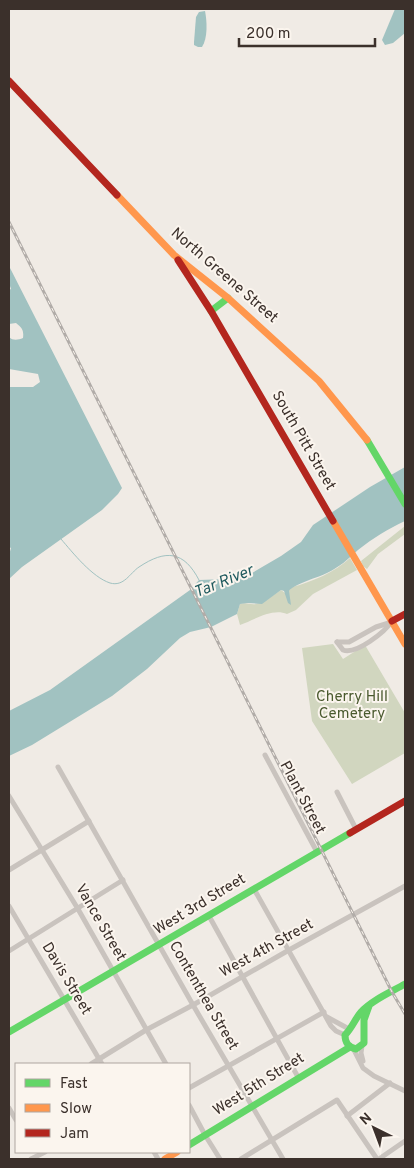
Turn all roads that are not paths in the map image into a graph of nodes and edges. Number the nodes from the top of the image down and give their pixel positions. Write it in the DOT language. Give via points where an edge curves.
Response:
graph roads {
  1 [pos="9,81"];
  2 [pos="174,255"];
  3 [pos="228,298"];
  4 [pos="211,311"];
  5 [pos="405,504"];
  6 [pos="405,614"];
  7 [pos="392,622"];
  8 [pos="367,633"];
  9 [pos="372,639"];
  10 [pos="348,643"];
  11 [pos="405,644"];
  12 [pos="346,651"];
  13 [pos="265,755"];
  14 [pos="58,767"];
  15 [pos="337,792"];
  16 [pos="9,796"];
  17 [pos="405,801"];
  18 [pos="89,821"];
  19 [pos="356,829"];
  20 [pos="42,849"];
  21 [pos="317,852"];
  22 [pos="9,870"];
  23 [pos="123,880"];
  24 [pos="405,886"];
  25 [pos="254,888"];
  26 [pos="9,906"];
  27 [pos="78,909"];
  28 [pos="209,916"];
  29 [pos="28,939"];
  30 [pos="160,944"];
  31 [pos="289,950"];
  32 [pos="9,951"];
  33 [pos="113,971"];
  34 [pos="242,977"];
  35 [pos="405,984"];
  36 [pos="64,999"];
  37 [pos="194,1005"];
  38 [pos="369,1006"];
  39 [pos="325,1014"];
  40 [pos="146,1030"];
  41 [pos="9,1032"];
  42 [pos="364,1033"];
  43 [pos="349,1038"];
  44 [pos="276,1039"];
  45 [pos="362,1046"];
  46 [pos="100,1062"];
  47 [pos="165,1063"];
  48 [pos="228,1065"];
  49 [pos="367,1071"];
  50 [pos="298,1078"];
  51 [pos="390,1083"];
  52 [pos="190,1087"];
  53 [pos="405,1091"];
  54 [pos="252,1106"];
  55 [pos="190,1107"];
  56 [pos="347,1116"];
  57 [pos="204,1135"];
  58 [pos="272,1140"];
  59 [pos="405,1141"];
  60 [pos="190,1144"];
  61 [pos="37,1154"];
  62 [pos="31,1159"];
  63 [pos="220,1159"];
  64 [pos="241,1159"];
  65 [pos="283,1159"];
  66 [pos="378,1159"];
  1 -- 2 [label="main road, North Greene Street"];
  2 -- 3 [label="main road, North Greene Street"];
  2 -- 4 [label="main road, South Pitt Street"];
  3 -- 4 [label="main road"];
  3 -- 5 [label="main road, North Greene Street" via="324,387 364,435"];
  4 -- 7 [label="main road, South Pitt Street"];
  6 -- 7 [label="main road"];
  7 -- 8 [label="street"];
  7 -- 9 [label="street"];
  7 -- 11 [label="main road, South Pitt Street"];
  8 -- 9 [label="street"];
  8 -- 10 [label="street"];
  9 -- 12 [label="street"];
  10 -- 12 [label="street"];
  10 -- 12 [label="street" via="337,642"];
  13 -- 21 [label="street, Plant Street"];
  14 -- 18 [label="street, Contenthea Street"];
  15 -- 19 [label="street"];
  16 -- 20 [label="street, Vance Street"];
  17 -- 19 [label="main road, West 3rd Street"];
  18 -- 20 [label="street"];
  18 -- 23 [label="street, Contenthea Street"];
  19 -- 21 [label="main road, West 3rd Street"];
  20 -- 22 [label="street"];
  20 -- 27 [label="street, Vance Street"];
  21 -- 25 [label="main road, West 3rd Street"];
  23 -- 27 [label="street"];
  23 -- 30 [label="street, Contenthea Street"];
  24 -- 31 [label="street, West 4th Street"];
  25 -- 28 [label="main road, West 3rd Street"];
  25 -- 31 [label="street"];
  26 -- 29 [label="street, Davis Street"];
  27 -- 29 [label="street"];
  27 -- 33 [label="street, Vance Street"];
  28 -- 30 [label="main road, West 3rd Street"];
  28 -- 34 [label="street"];
  29 -- 32 [label="street"];
  29 -- 36 [label="street, Davis Street"];
  30 -- 33 [label="main road, West 3rd Street"];
  30 -- 37 [label="street, Contenthea Street"];
  31 -- 34 [label="street, West 4th Street"];
  31 -- 39 [label="street"];
  33 -- 36 [label="main road, West 3rd Street"];
  33 -- 40 [label="street, Vance Street"];
  34 -- 37 [label="street, West 4th Street"];
  34 -- 44 [label="street"];
  35 -- 38 [label="main road, West 5th Street"];
  36 -- 41 [label="main road, West 3rd Street"];
  36 -- 46 [label="street, Davis Street"];
  37 -- 40 [label="street, West 4th Street"];
  37 -- 48 [label="street, Contenthea Street"];
  38 -- 42 [label="main road"];
  38 -- 43 [label="main road, West 5th Street" via="361,1012"];
  39 -- 43 [label="street"];
  39 -- 44 [label="street"];
  40 -- 46 [label="street, West 4th Street"];
  40 -- 47 [label="street, Vance Street"];
  42 -- 43 [label="main road" via="359,1028"];
  42 -- 45 [label="main road" via="366,1040"];
  43 -- 45 [label="main road"];
  43 -- 49 [label="street"];
  43 -- 50 [label="main road, West 5th Street"];
  44 -- 48 [label="street"];
  44 -- 50 [label="street"];
  45 -- 49 [label="street"];
  48 -- 52 [label="street"];
  48 -- 54 [label="street, Contenthea Street"];
  49 -- 51 [label="street"];
  50 -- 54 [label="main road, West 5th Street"];
  51 -- 53 [label="street"];
  51 -- 56 [label="street"];
  54 -- 57 [label="main road, West 5th Street"];
  54 -- 58 [label="street, Contenthea Street"];
  55 -- 57 [label="street"];
  56 -- 58 [label="street" via="337,1100"];
  56 -- 66 [label="street"];
  57 -- 60 [label="main road, West 5th Street"];
  57 -- 63 [label="street"];
  58 -- 64 [label="street"];
  58 -- 65 [label="street, Contenthea Street"];
  59 -- 66 [label="street"];
  61 -- 62 [label="street"];
}
